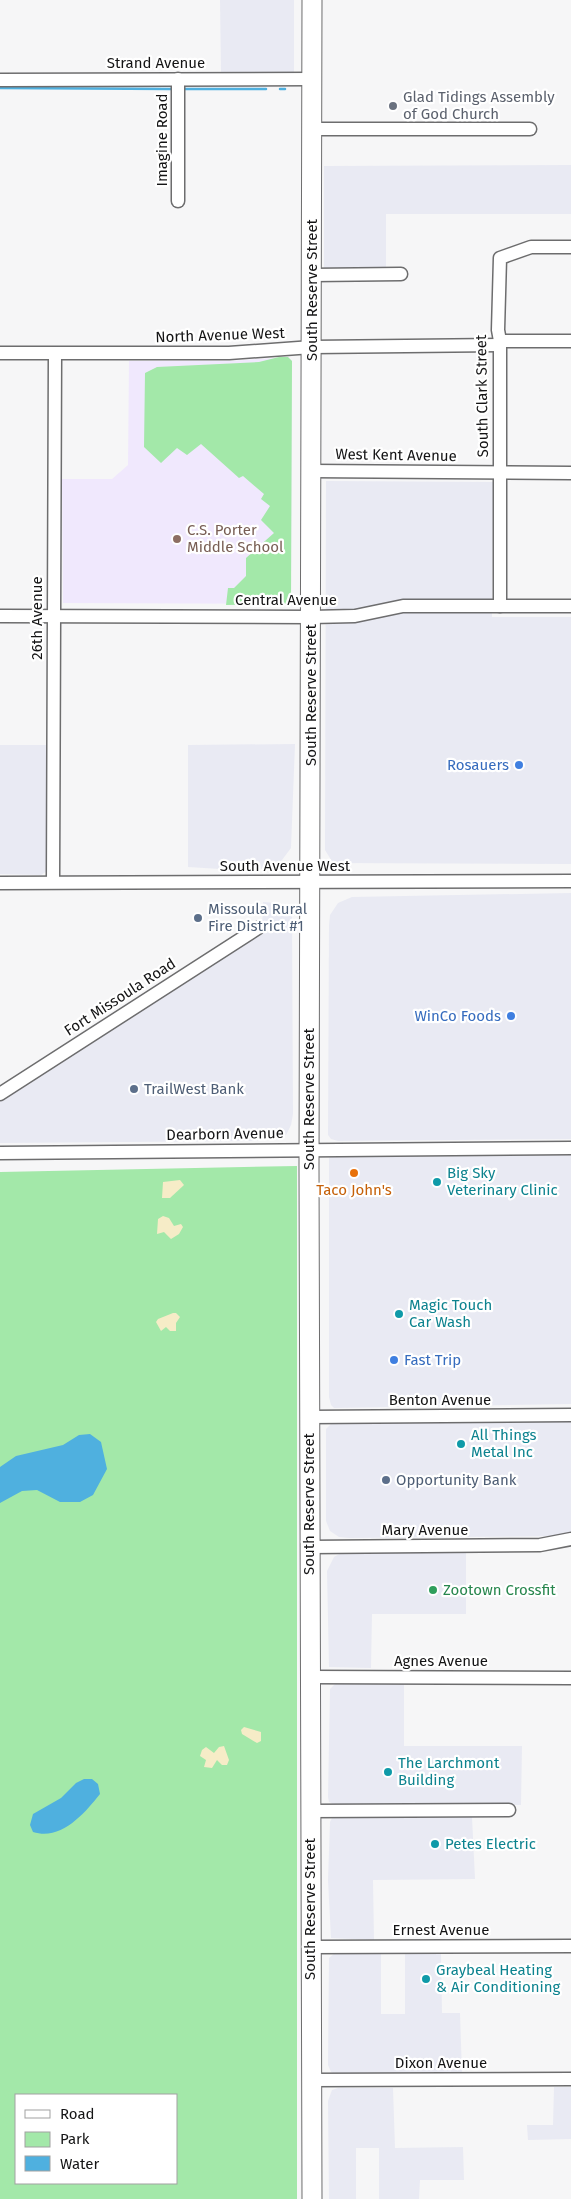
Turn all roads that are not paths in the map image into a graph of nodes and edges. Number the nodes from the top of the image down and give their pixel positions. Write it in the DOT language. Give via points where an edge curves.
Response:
graph roads {
  1 [pos="312,0"];
  2 [pos="178,79"];
  3 [pos="312,79"];
  4 [pos="0,80"];
  5 [pos="312,129"];
  6 [pos="530,129"];
  7 [pos="178,201"];
  8 [pos="570,247"];
  9 [pos="401,274"];
  10 [pos="312,275"];
  11 [pos="571,341"];
  12 [pos="500,343"];
  13 [pos="312,347"];
  14 [pos="0,353"];
  15 [pos="55,354"];
  16 [pos="312,471"];
  17 [pos="499,473"];
  18 [pos="571,473"];
  19 [pos="500,606"];
  20 [pos="571,606"];
  21 [pos="0,616"];
  22 [pos="53,616"];
  23 [pos="311,617"];
  24 [pos="571,881"];
  25 [pos="0,882"];
  26 [pos="53,882"];
  27 [pos="310,882"];
  28 [pos="258,928"];
  29 [pos="0,1094"];
  30 [pos="571,1148"];
  31 [pos="309,1150"];
  32 [pos="0,1152"];
  33 [pos="571,1415"];
  34 [pos="309,1417"];
  35 [pos="571,1539"];
  36 [pos="540,1545"];
  37 [pos="310,1547"];
  38 [pos="571,1552"];
  39 [pos="310,1677"];
  40 [pos="571,1678"];
  41 [pos="509,1810"];
  42 [pos="310,1811"];
  43 [pos="571,1946"];
  44 [pos="311,1947"];
  45 [pos="571,2079"];
  46 [pos="311,2080"];
  47 [pos="312,2199"];
  1 -- 3 [label="highway, South Reserve Street"];
  2 -- 3 [label="street, Strand Avenue"];
  2 -- 4 [label="street, Strand Avenue"];
  2 -- 7 [label="street, Imagine Road"];
  3 -- 5 [label="highway, South Reserve Street"];
  5 -- 6 [label="street"];
  5 -- 10 [label="highway, South Reserve Street"];
  8 -- 12 [label="street, South Clark Street" via="532,247 500,258"];
  9 -- 10 [label="street"];
  10 -- 13 [label="highway, South Reserve Street"];
  11 -- 12 [label="street, North Avenue West"];
  12 -- 13 [label="street, North Avenue West"];
  12 -- 17 [label="street, South Clark Street"];
  13 -- 15 [label="street, North Avenue West" via="229,353"];
  13 -- 16 [label="highway, South Reserve Street"];
  14 -- 15 [label="street, North Avenue West"];
  15 -- 22 [label="street, 26th Avenue"];
  16 -- 17 [label="street, West Kent Avenue"];
  16 -- 23 [label="highway, South Reserve Street"];
  17 -- 18 [label="street, West Kent Avenue"];
  17 -- 19 [label="street, South Clark Street"];
  19 -- 20 [label="street, Central Avenue"];
  19 -- 23 [label="street, Central Avenue" via="403,606 355,616"];
  21 -- 22 [label="street, Central Avenue"];
  22 -- 23 [label="street, Central Avenue"];
  22 -- 26 [label="street, 26th Avenue"];
  23 -- 27 [label="highway, South Reserve Street"];
  24 -- 27 [label="street, South Avenue West"];
  25 -- 26 [label="street, South Avenue West"];
  26 -- 27 [label="street, South Avenue West"];
  27 -- 31 [label="highway, South Reserve Street"];
  28 -- 29 [label="street, Fort Missoula Road"];
  30 -- 31 [label="street, Dearborn Avenue"];
  31 -- 32 [label="street, Dearborn Avenue"];
  31 -- 34 [label="highway, South Reserve Street"];
  33 -- 34 [label="street, Benton Avenue"];
  34 -- 37 [label="highway, South Reserve Street"];
  35 -- 36 [label="street"];
  36 -- 37 [label="street, Mary Avenue"];
  36 -- 38 [label="street"];
  37 -- 39 [label="highway, South Reserve Street"];
  39 -- 40 [label="street, Agnes Avenue"];
  39 -- 42 [label="highway, South Reserve Street"];
  41 -- 42 [label="street"];
  42 -- 44 [label="highway, South Reserve Street"];
  43 -- 44 [label="street, Ernest Avenue"];
  44 -- 46 [label="highway, South Reserve Street"];
  45 -- 46 [label="street, Dixon Avenue"];
  46 -- 47 [label="highway, South Reserve Street"];
}
